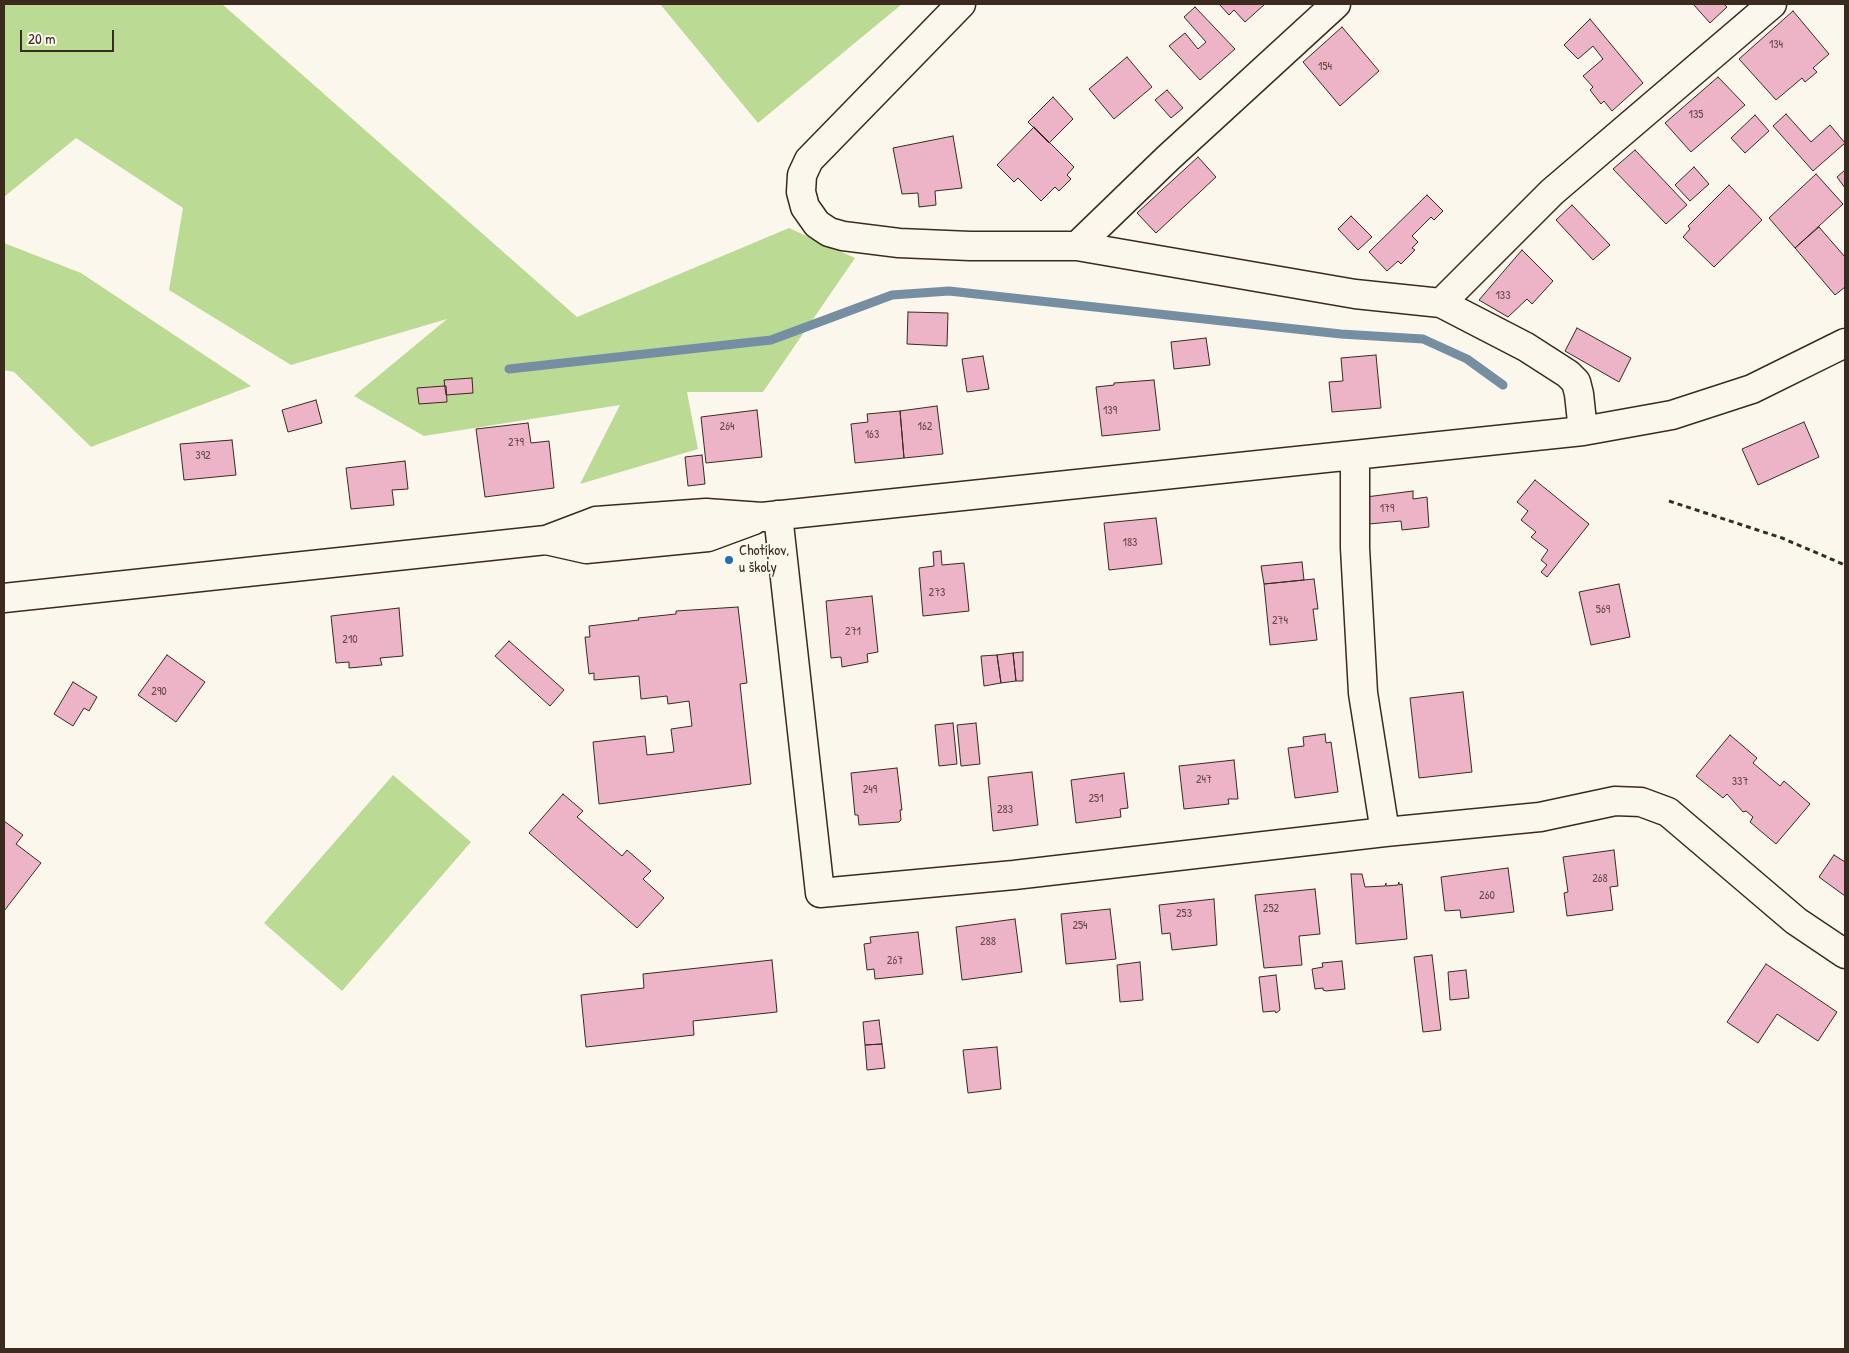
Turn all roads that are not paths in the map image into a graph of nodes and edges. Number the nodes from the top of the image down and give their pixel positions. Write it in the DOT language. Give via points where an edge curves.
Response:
graph roads {
  1 [pos="961,4"];
  2 [pos="1336,4"];
  3 [pos="1764,6"];
  4 [pos="1077,246"];
  5 [pos="1441,303"];
  6 [pos="1845,343"];
  7 [pos="1583,431"];
  8 [pos="1355,455"];
  9 [pos="770,516"];
  10 [pos="4,598"];
  11 [pos="1385,832"];
  12 [pos="1845,954"];
  1 -- 4 [label="street" via="809,160 802,175 801,192 805,206 817,224 843,236 952,245"];
  2 -- 4 [label="street"];
  3 -- 5 [label="street" via="1552,192"];
  4 -- 5 [label="street" via="1355,294"];
  5 -- 7 [label="street" via="1526,347 1568,374 1576,382"];
  6 -- 7 [label="street" via="1752,389 1672,415"];
  7 -- 8 [label="street"];
  8 -- 9 [label="street"];
  8 -- 11 [label="street" via="1355,548 1363,693"];
  9 -- 10 [label="street" via="708,537 586,549 546,540"];
  9 -- 11 [label="street" via="820,893 1014,875"];
  11 -- 12 [label="street" via="1540,817 1615,801 1641,802 1668,812 1796,921"];
}
